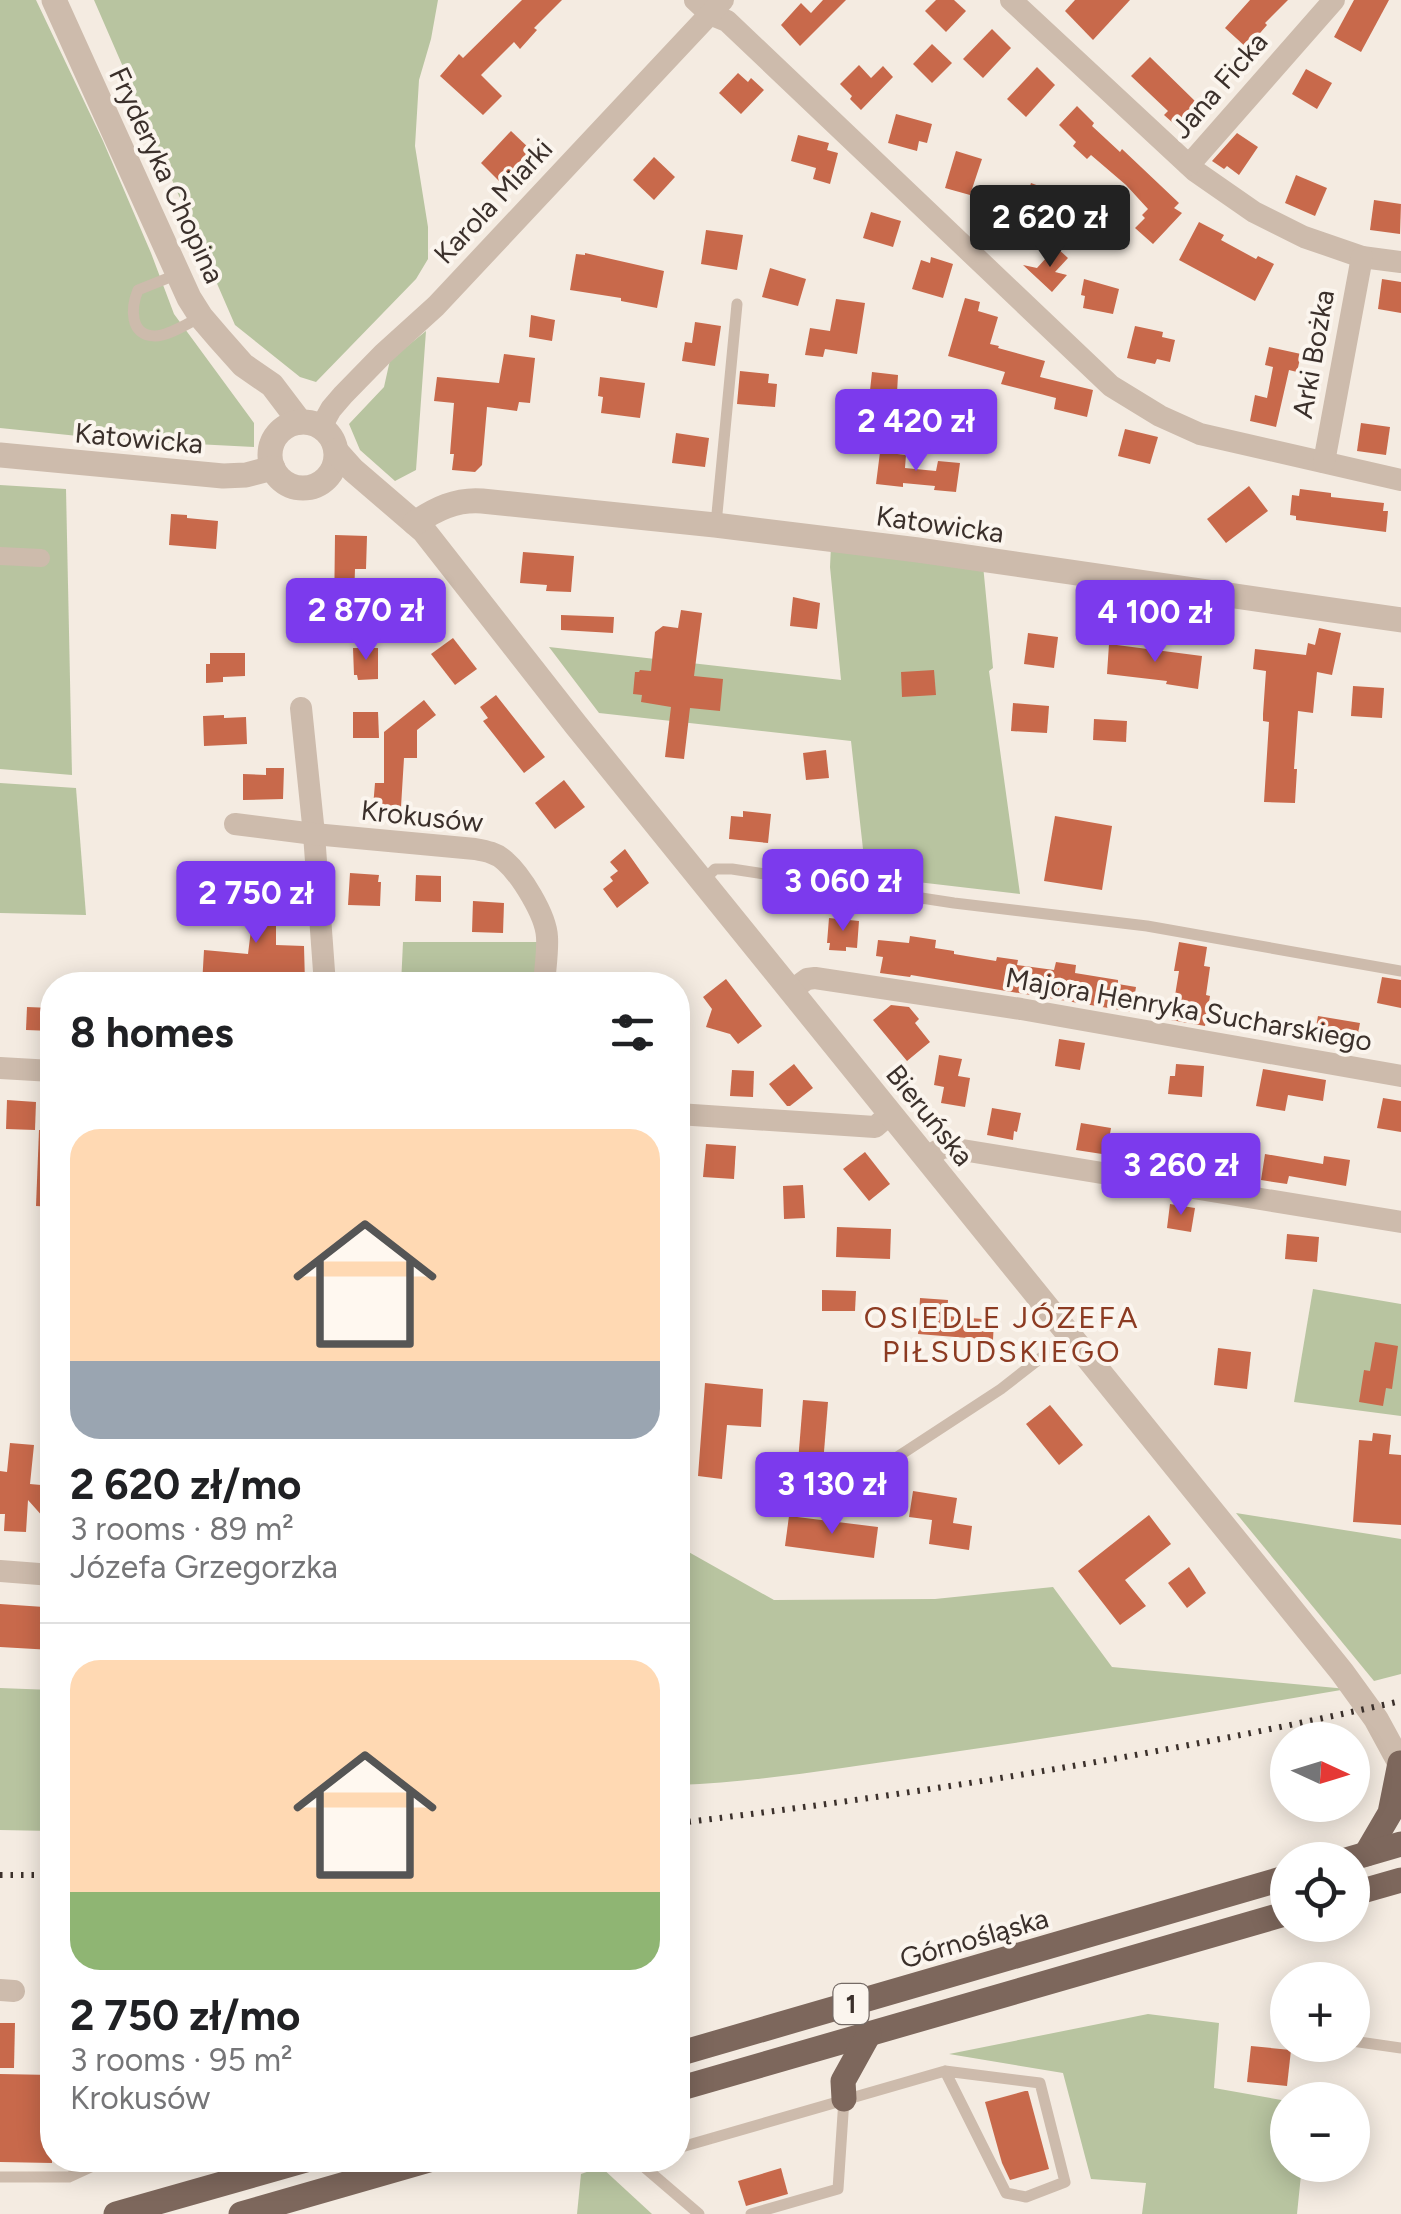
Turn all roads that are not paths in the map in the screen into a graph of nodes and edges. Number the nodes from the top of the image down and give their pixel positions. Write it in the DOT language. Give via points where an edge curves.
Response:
graph roads {
  1 [pos="54,0"];
  2 [pos="1334,0"];
  3 [pos="709,5"];
  4 [pos="1027,5"];
  5 [pos="1189,165"];
  6 [pos="1362,256"];
  7 [pos="1401,262"];
  8 [pos="178,274"];
  9 [pos="737,304"];
  10 [pos="201,317"];
  11 [pos="300,426"];
  12 [pos="336,451"];
  13 [pos="0,455"];
  14 [pos="1324,462"];
  15 [pos="273,468"];
  16 [pos="1401,480"];
  17 [pos="319,484"];
  18 [pos="408,517"];
  19 [pos="715,526"];
  20 [pos="0,556"];
  21 [pos="41,558"];
  22 [pos="1401,620"];
  23 [pos="302,708"];
  24 [pos="235,824"];
  25 [pos="314,834"];
  26 [pos="703,882"];
  27 [pos="1401,971"];
  28 [pos="324,972"];
  29 [pos="545,972"];
  30 [pos="792,990"];
  31 [pos="0,1068"];
  32 [pos="40,1070"];
  33 [pos="1401,1076"];
  34 [pos="890,1114"];
  35 [pos="690,1115"];
  36 [pos="926,1158"];
  37 [pos="1401,1222"];
  38 [pos="1070,1336"];
  39 [pos="862,1480"];
  40 [pos="0,1571"];
  41 [pos="40,1573"];
  42 [pos="1400,1764"];
  43 [pos="1368,1842"];
  44 [pos="1401,1844"];
  45 [pos="1370,1853"];
  46 [pos="1401,1880"];
  47 [pos="1270,1882"];
  48 [pos="1370,1889"];
  49 [pos="1270,1918"];
  50 [pos="868,2034"];
  51 [pos="1370,2044"];
  52 [pos="1401,2048"];
  53 [pos="690,2051"];
  54 [pos="945,2072"];
  55 [pos="690,2086"];
  56 [pos="844,2099"];
  57 [pos="690,2144"];
  58 [pos="78,2172"];
  59 [pos="264,2172"];
  60 [pos="387,2172"];
  61 [pos="650,2172"];
  62 [pos="0,2177"];
  63 [pos="116,2214"];
  64 [pos="241,2214"];
  65 [pos="699,2214"];
  66 [pos="751,2214"];
  1 -- 8 [label="street, Fryderyka Chopina"];
  2 -- 5 [label="street, Jana Ficka"];
  3 -- 11 [label="street, Karola Miarki" via="436,306 339,400"];
  3 -- 14 [label="street" via="1111,386 1200,434"];
  4 -- 5 [label="street"];
  5 -- 6 [label="street" via="1254,212"];
  6 -- 7 [label="street"];
  6 -- 14 [label="street, Arki Bożka"];
  8 -- 10 [label="street, Fryderyka Chopina"];
  8 -- 10 [label="lane" via="138,290 136,326 162,335"];
  9 -- 19 [label="lane"];
  10 -- 11 [label="street, Fryderyka Chopina" via="272,385"];
  11 -- 12 [label="street" via="328,434"];
  11 -- 15 [label="street" via="270,448"];
  12 -- 17 [label="street" via="329,476"];
  12 -- 18 [label="street, Bieruńska"];
  13 -- 15 [label="street, Katowicka" via="223,476"];
  14 -- 16 [label="street"];
  15 -- 17 [label="street" via="287,484"];
  17 -- 18 [label="street, Bieruńska"];
  18 -- 19 [label="street, Katowicka" via="472,500"];
  18 -- 26 [label="street, Bieruńska"];
  19 -- 22 [label="street, Katowicka"];
  20 -- 21 [label="street"];
  23 -- 25 [label="street"];
  24 -- 25 [label="street, Krokusów"];
  25 -- 28 [label="street"];
  25 -- 29 [label="street, Krokusów" via="476,849 506,861 543,918"];
  26 -- 27 [label="lane" via="716,869 732,869 1147,926"];
  26 -- 30 [label="street, Bieruńska"];
  30 -- 33 [label="street, Majora Henryka Sucharskiego" via="814,978"];
  30 -- 34 [label="street, Bieruńska"];
  31 -- 32 [label="street"];
  34 -- 35 [label="street" via="875,1126"];
  34 -- 36 [label="street, Bieruńska"];
  36 -- 37 [label="street" via="944,1147"];
  36 -- 38 [label="street, Bieruńska"];
  38 -- 39 [label="lane"];
  38 -- 42 [label="street, Bieruńska" via="1342,1672"];
  40 -- 41 [label="street"];
  42 -- 43 [label="main road" via="1390,1813"];
  44 -- 45 [label="main road"];
  46 -- 48 [label="main road"];
  47 -- 53 [label="main road, Górnośląska / 1"];
  49 -- 50 [label="main road, 1"];
  50 -- 55 [label="main road, 1"];
  50 -- 56 [label="main road" via="844,2081"];
  51 -- 52 [label="lane"];
  54 -- 54 [label="lane" via="1006,2193 1026,2197 1064,2182 1040,2083"];
  54 -- 56 [label="lane"];
  56 -- 57 [label="lane"];
  56 -- 66 [label="lane" via="838,2189"];
  58 -- 62 [label="lane"];
  59 -- 63 [label="main road"];
  60 -- 64 [label="main road"];
  61 -- 65 [label="lane"];
}
